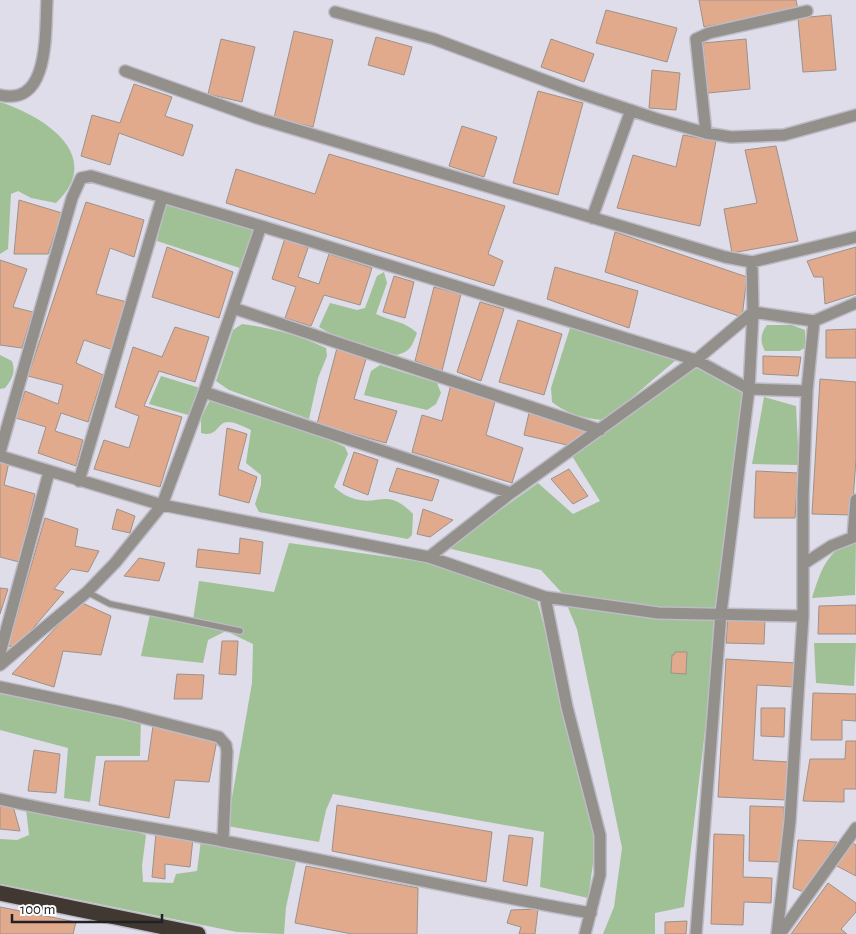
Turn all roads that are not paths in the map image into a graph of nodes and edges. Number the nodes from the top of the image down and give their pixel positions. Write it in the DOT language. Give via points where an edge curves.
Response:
graph roads {
  1 [pos="47,0"];
  2 [pos="807,11"];
  3 [pos="335,12"];
  4 [pos="125,70"];
  5 [pos="0,95"];
  6 [pos="631,110"];
  7 [pos="856,115"];
  8 [pos="706,133"];
  9 [pos="162,198"];
  10 [pos="592,218"];
  11 [pos="261,226"];
  12 [pos="856,238"];
  13 [pos="752,262"];
  14 [pos="856,303"];
  15 [pos="233,308"];
  16 [pos="753,312"];
  17 [pos="814,320"];
  18 [pos="696,360"];
  19 [pos="749,389"];
  20 [pos="807,391"];
  21 [pos="204,392"];
  22 [pos="600,430"];
  23 [pos="0,454"];
  24 [pos="49,472"];
  25 [pos="79,481"];
  26 [pos="511,493"];
  27 [pos="856,500"];
  28 [pos="162,505"];
  29 [pos="854,536"];
  30 [pos="429,557"];
  31 [pos="805,563"];
  32 [pos="87,592"];
  33 [pos="545,597"];
  34 [pos="721,613"];
  35 [pos="803,616"];
  36 [pos="240,631"];
  37 [pos="0,653"];
  38 [pos="0,665"];
  39 [pos="0,687"];
  40 [pos="0,800"];
  41 [pos="856,828"];
  42 [pos="223,841"];
  43 [pos="0,894"];
  44 [pos="590,914"];
  45 [pos="178,932"];
  46 [pos="198,934"];
  47 [pos="585,934"];
  48 [pos="696,934"];
  49 [pos="778,934"];
  1 -- 5 [label="street" via="38,78 29,91 21,95"];
  2 -- 8 [label="street" via="709,33 696,40"];
  3 -- 6 [label="street" via="434,39"];
  4 -- 10 [label="street" via="257,118"];
  6 -- 8 [label="street"];
  6 -- 10 [label="street"];
  7 -- 8 [label="street" via="784,135 731,137"];
  9 -- 11 [label="street"];
  9 -- 23 [label="street" via="92,176 86,175 78,181"];
  9 -- 25 [label="street"];
  10 -- 13 [label="street" via="715,255"];
  11 -- 15 [label="street"];
  11 -- 18 [label="street"];
  12 -- 13 [label="street"];
  13 -- 16 [label="street"];
  14 -- 17 [label="street"];
  15 -- 21 [label="street"];
  15 -- 22 [label="street"];
  16 -- 17 [label="street"];
  16 -- 18 [label="street"];
  16 -- 19 [label="street"];
  17 -- 20 [label="street"];
  18 -- 19 [label="street"];
  18 -- 22 [label="street"];
  19 -- 20 [label="street"];
  19 -- 34 [label="street"];
  20 -- 31 [label="street" via="803,496"];
  21 -- 26 [label="street"];
  21 -- 28 [label="street"];
  22 -- 26 [label="street"];
  23 -- 24 [label="street"];
  24 -- 25 [label="street"];
  24 -- 37 [label="street"];
  25 -- 28 [label="street"];
  26 -- 30 [label="street"];
  27 -- 29 [label="street"];
  28 -- 30 [label="street"];
  28 -- 32 [label="street"];
  29 -- 31 [label="street"];
  30 -- 33 [label="street"];
  31 -- 35 [label="street"];
  32 -- 36 [label="lane" via="110,604"];
  32 -- 38 [label="street"];
  33 -- 34 [label="street" via="658,613"];
  33 -- 44 [label="street" via="567,707 600,835 600,875"];
  34 -- 35 [label="street"];
  34 -- 48 [label="street"];
  35 -- 49 [label="street" via="790,821"];
  39 -- 42 [label="street" via="219,737 227,752"];
  40 -- 42 [label="street"];
  41 -- 49 [label="street"];
  42 -- 44 [label="street"];
  43 -- 45 [label="highway"];
  44 -- 47 [label="street"];
  45 -- 46 [label="highway"];
}
